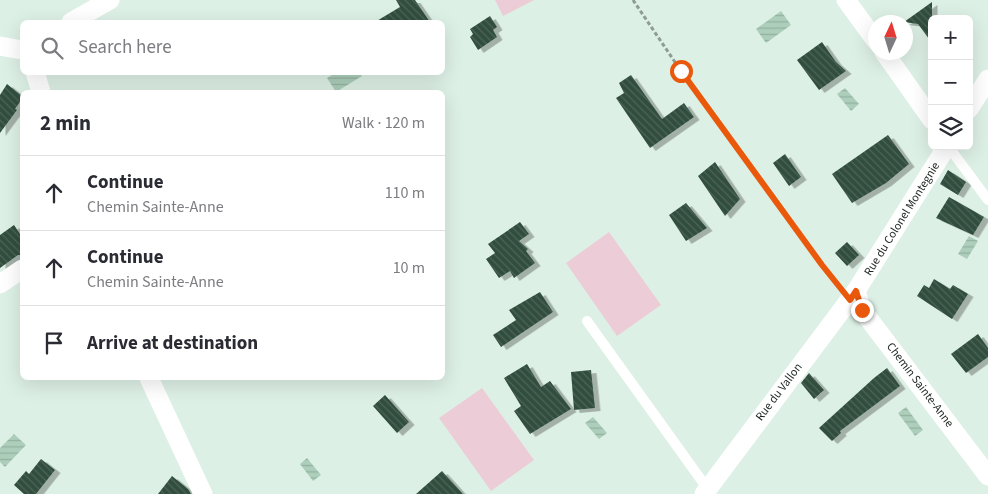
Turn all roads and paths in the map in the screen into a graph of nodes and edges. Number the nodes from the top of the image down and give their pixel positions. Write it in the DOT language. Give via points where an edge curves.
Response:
graph roads {
  1 [pos="110,0"];
  2 [pos="633,0"];
  3 [pos="846,0"];
  4 [pos="75,20"];
  5 [pos="868,30"];
  6 [pos="0,46"];
  7 [pos="20,50"];
  8 [pos="890,60"];
  9 [pos="36,75"];
  10 [pos="988,79"];
  11 [pos="40,90"];
  12 [pos="972,105"];
  13 [pos="928,114"];
  14 [pos="945,150"];
  15 [pos="951,150"];
  16 [pos="988,200"];
  17 [pos="20,270"];
  18 [pos="0,284"];
  19 [pos="853,295"];
  20 [pos="587,321"];
  21 [pos="150,380"];
  22 [pos="988,476"];
  23 [pos="705,491"];
  24 [pos="203,494"];
  1 -- 4 [label="street"];
  2 -- 19 [label="path" via="822,265"];
  3 -- 5 [label="street"];
  6 -- 7 [label="street"];
  8 -- 13 [label="street"];
  9 -- 11 [label="street"];
  10 -- 12 [label="street"];
  14 -- 19 [label="street, Rue du Colonel Montegnie"];
  15 -- 16 [label="lane"];
  17 -- 18 [label="street"];
  19 -- 22 [label="street, Chemin Sainte-Anne"];
  19 -- 23 [label="street, Rue du Vallon"];
  20 -- 23 [label="lane"];
  21 -- 24 [label="street"];
}
